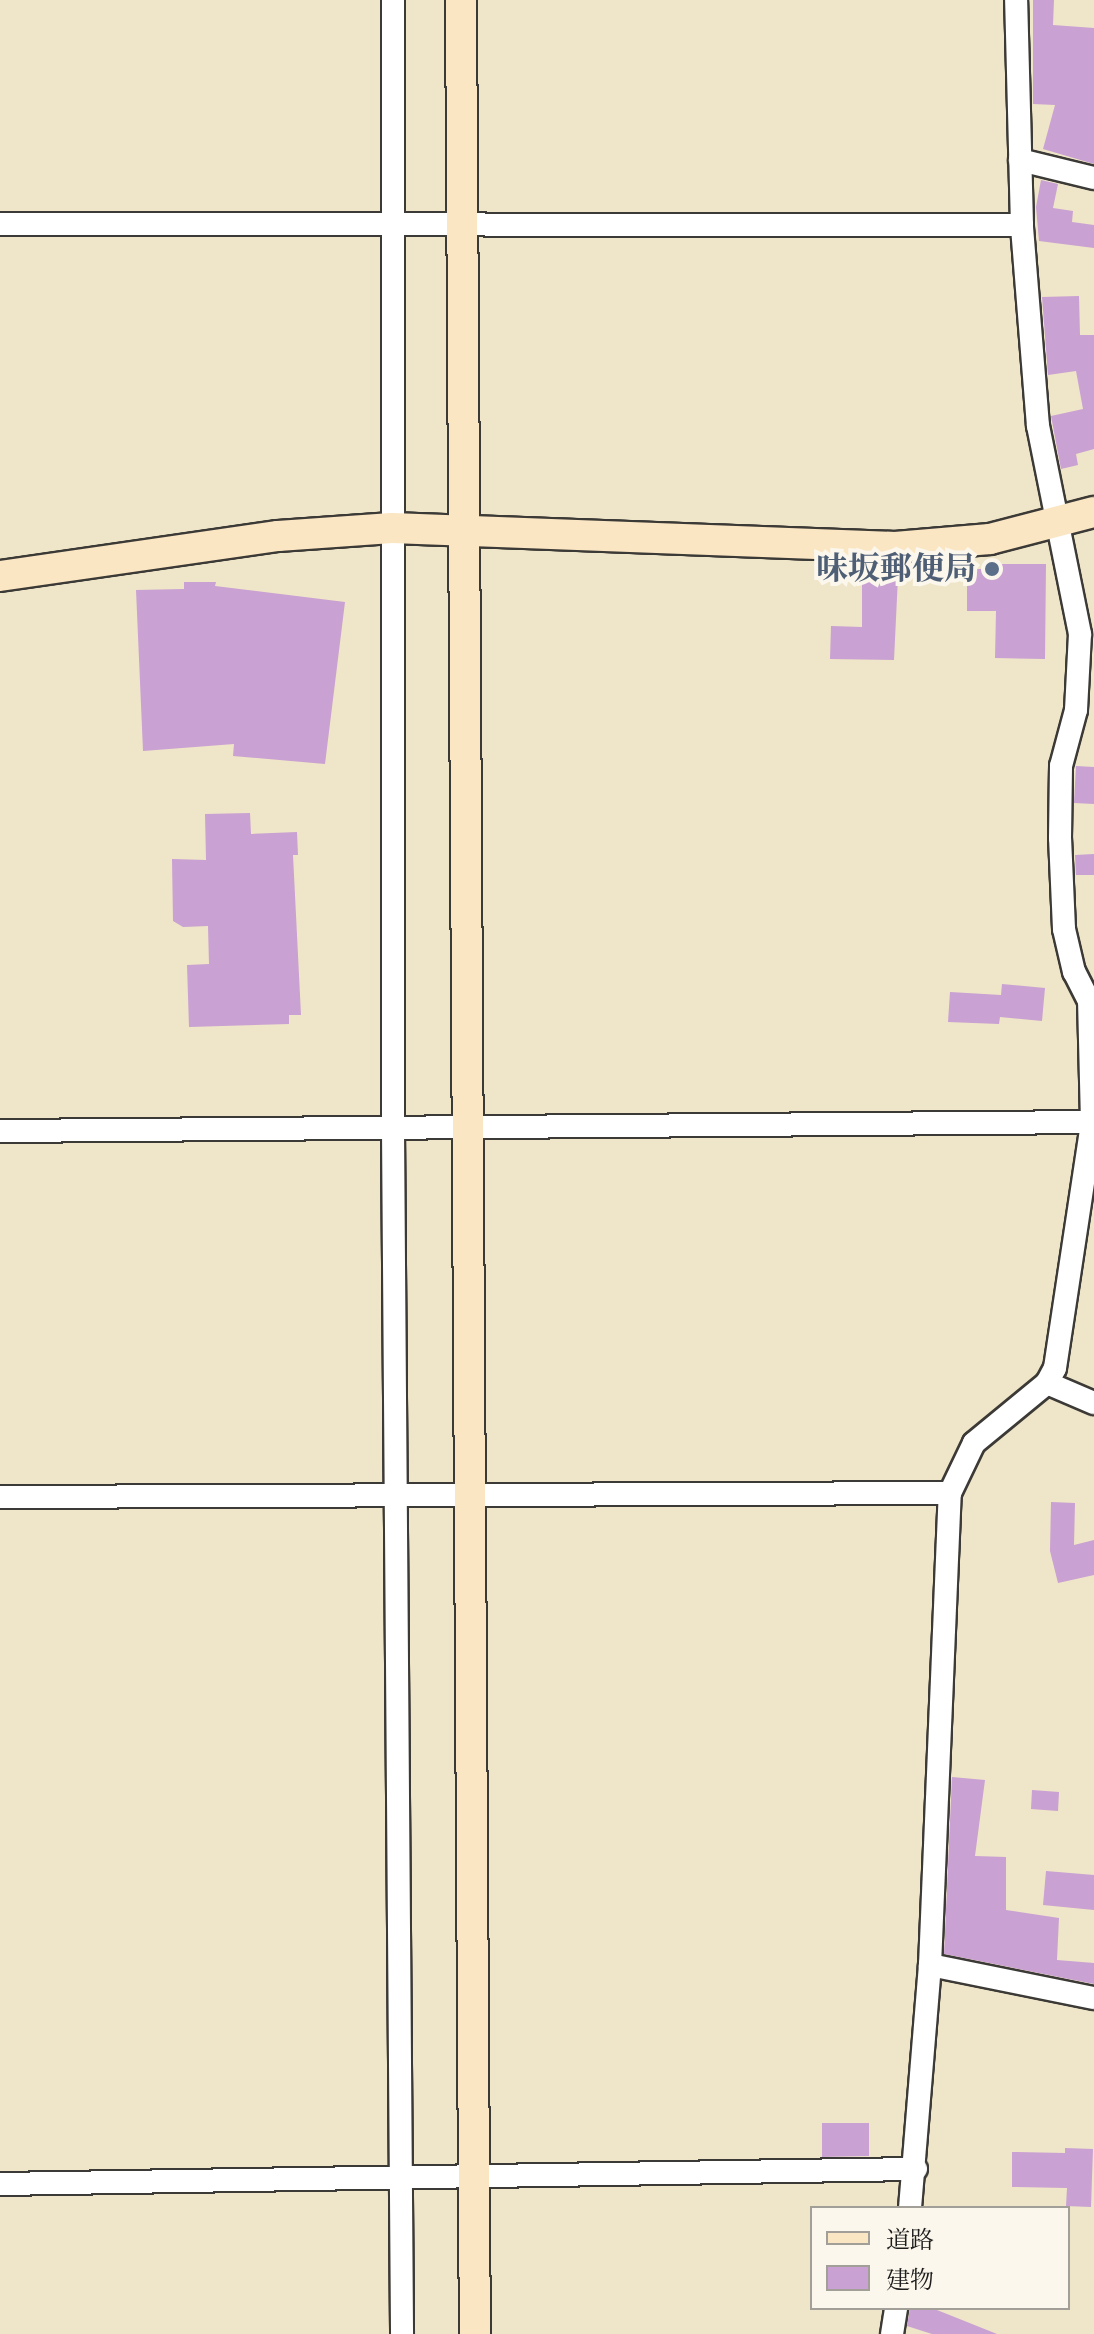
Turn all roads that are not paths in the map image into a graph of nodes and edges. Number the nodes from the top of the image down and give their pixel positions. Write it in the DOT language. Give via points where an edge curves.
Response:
graph roads {
  1 [pos="393,0"];
  2 [pos="461,0"];
  3 [pos="1016,0"];
  4 [pos="1020,160"];
  5 [pos="1094,178"];
  6 [pos="462,221"];
  7 [pos="0,224"];
  8 [pos="392,224"];
  9 [pos="1022,225"];
  10 [pos="1094,512"];
  11 [pos="1057,523"];
  12 [pos="392,528"];
  13 [pos="463,530"];
  14 [pos="0,576"];
  15 [pos="1091,1001"];
  16 [pos="1092,1122"];
  17 [pos="467,1129"];
  18 [pos="393,1130"];
  19 [pos="0,1131"];
  20 [pos="1047,1383"];
  21 [pos="1094,1403"];
  22 [pos="469,1493"];
  23 [pos="950,1493"];
  24 [pos="398,1494"];
  25 [pos="0,1497"];
  26 [pos="930,1965"];
  27 [pos="1094,1998"];
  28 [pos="916,2169"];
  29 [pos="474,2178"];
  30 [pos="401,2180"];
  31 [pos="0,2184"];
  32 [pos="910,2206"];
  33 [pos="896,2310"];
  34 [pos="402,2334"];
  35 [pos="475,2334"];
  36 [pos="892,2334"];
  1 -- 8 [label="street"];
  2 -- 6 [label="street"];
  3 -- 4 [label="street"];
  4 -- 5 [label="street"];
  4 -- 9 [label="street"];
  6 -- 8 [label="street"];
  6 -- 9 [label="street"];
  6 -- 13 [label="street"];
  7 -- 8 [label="street"];
  8 -- 12 [label="street"];
  9 -- 11 [label="street" via="1038,426"];
  10 -- 11 [label="street"];
  11 -- 13 [label="street" via="990,539 895,547"];
  11 -- 15 [label="street" via="1080,634 1076,710 1061,766 1062,911 1074,972"];
  12 -- 13 [label="street"];
  12 -- 14 [label="street" via="278,536"];
  12 -- 18 [label="street"];
  13 -- 17 [label="street"];
  15 -- 16 [label="street"];
  16 -- 17 [label="street"];
  16 -- 20 [label="street" via="1063,1336"];
  17 -- 18 [label="street"];
  17 -- 22 [label="street"];
  18 -- 19 [label="street"];
  18 -- 24 [label="street"];
  20 -- 21 [label="street"];
  20 -- 23 [label="street" via="974,1443"];
  22 -- 23 [label="street"];
  22 -- 24 [label="street"];
  22 -- 29 [label="street"];
  23 -- 26 [label="street"];
  24 -- 25 [label="street"];
  24 -- 30 [label="street"];
  26 -- 27 [label="street"];
  26 -- 28 [label="street"];
  28 -- 29 [label="street"];
  28 -- 32 [label="street"];
  29 -- 30 [label="street"];
  29 -- 35 [label="street"];
  30 -- 31 [label="street"];
  30 -- 34 [label="street"];
  33 -- 36 [label="street"];
}
